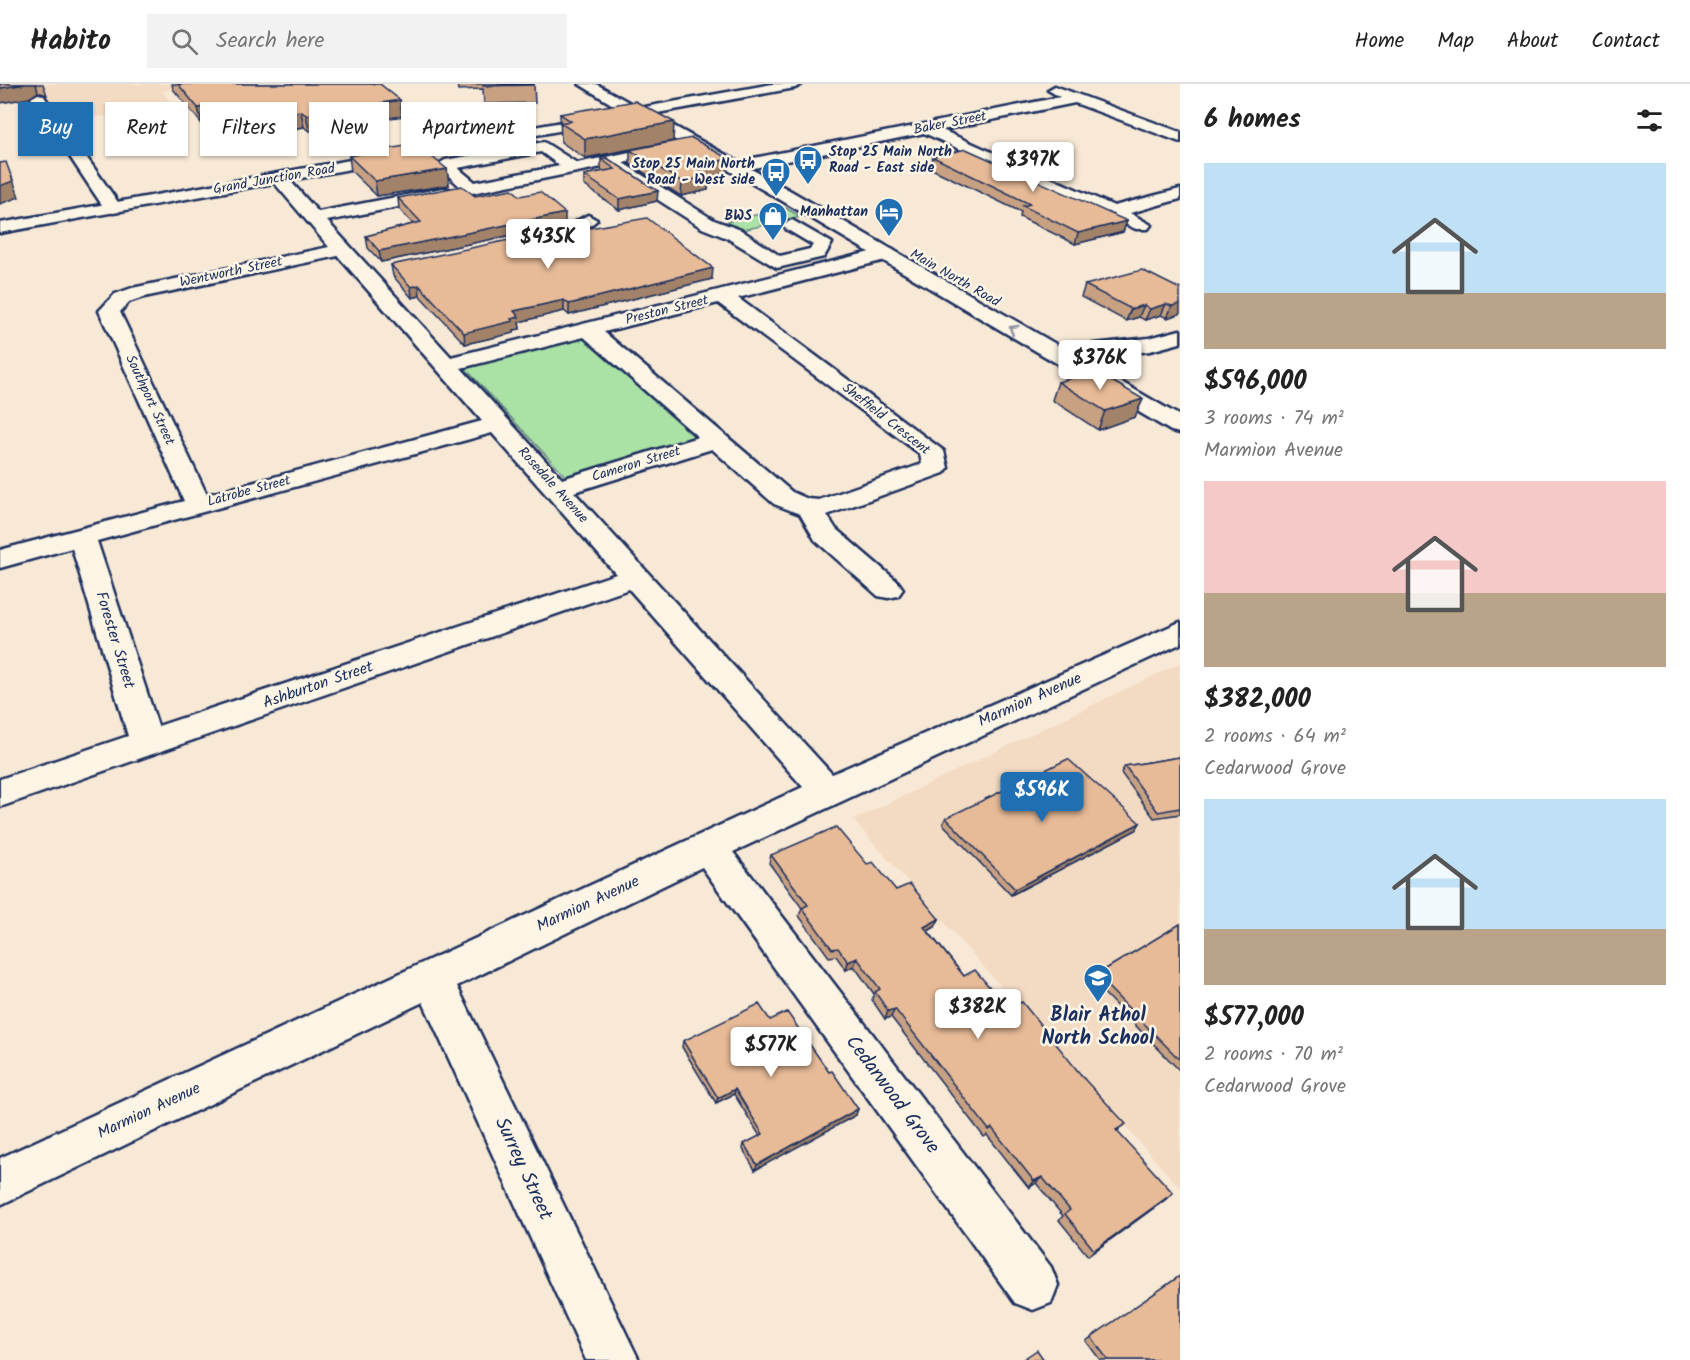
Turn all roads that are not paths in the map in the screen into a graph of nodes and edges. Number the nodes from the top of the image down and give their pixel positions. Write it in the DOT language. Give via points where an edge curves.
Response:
graph roads {
  1 [pos="743,84"];
  2 [pos="795,84"];
  3 [pos="1040,84"];
  4 [pos="592,87"];
  5 [pos="697,87"];
  6 [pos="722,88"];
  7 [pos="38,98"];
  8 [pos="1076,98"];
  9 [pos="646,100"];
  10 [pos="565,116"];
  11 [pos="536,128"];
  12 [pos="925,128"];
  13 [pos="1180,137"];
  14 [pos="696,144"];
  15 [pos="536,148"];
  16 [pos="401,154"];
  17 [pos="494,156"];
  18 [pos="558,157"];
  19 [pos="754,163"];
  20 [pos="617,165"];
  21 [pos="574,168"];
  22 [pos="275,174"];
  23 [pos="525,177"];
  24 [pos="465,182"];
  25 [pos="1180,194"];
  26 [pos="111,204"];
  27 [pos="1112,212"];
  28 [pos="314,218"];
  29 [pos="823,218"];
  30 [pos="0,220"];
  31 [pos="588,220"];
  32 [pos="1142,225"];
  33 [pos="0,228"];
  34 [pos="779,228"];
  35 [pos="514,236"];
  36 [pos="739,237"];
  37 [pos="342,249"];
  38 [pos="895,251"];
  39 [pos="817,253"];
  40 [pos="839,266"];
  41 [pos="722,296"];
  42 [pos="122,298"];
  43 [pos="588,330"];
  44 [pos="1180,336"];
  45 [pos="1074,355"];
  46 [pos="448,365"];
  47 [pos="1180,405"];
  48 [pos="498,424"];
  49 [pos="1180,426"];
  50 [pos="716,440"];
  51 [pos="556,489"];
  52 [pos="199,505"];
  53 [pos="809,507"];
  54 [pos="82,536"];
  55 [pos="0,559"];
  56 [pos="635,577"];
  57 [pos="888,589"];
  58 [pos="1180,632"];
  59 [pos="147,743"];
  60 [pos="827,791"];
  61 [pos="0,793"];
  62 [pos="708,847"];
  63 [pos="432,977"];
  64 [pos="0,1182"];
  65 [pos="1033,1285"];
  66 [pos="614,1360"];
  1 -- 6 [label="main road, Grand Junction Road"];
  2 -- 9 [label="main road, Grand Junction Road"];
  3 -- 8 [label="main road"];
  4 -- 9 [label="main road"];
  4 -- 10 [label="main road" via="589,105"];
  5 -- 6 [label="main road"];
  6 -- 9 [label="main road, Grand Junction Road"];
  7 -- 26 [label="main road"];
  8 -- 12 [label="main road, Baker Street"];
  8 -- 13 [label="main road"];
  9 -- 10 [label="main road, Grand Junction Road"];
  9 -- 11 [label="main road, Grand Junction Road"];
  9 -- 14 [label="main road, Main North Road"];
  9 -- 19 [label="main road, Main North Road"];
  10 -- 22 [label="main road, Grand Junction Road"];
  12 -- 19 [label="main road, Baker Street"];
  12 -- 27 [label="main road"];
  14 -- 20 [label="main road"];
  14 -- 29 [label="main road, Main North Road"];
  15 -- 18 [label="main road" via="544,147"];
  16 -- 22 [label="main road, Grand Junction Road"];
  17 -- 24 [label="main road" via="445,165"];
  18 -- 21 [label="main road"];
  18 -- 24 [label="main road"];
  19 -- 38 [label="main road, Main North Road"];
  20 -- 21 [label="main road"];
  20 -- 23 [label="main road" via="537,187"];
  20 -- 36 [label="main road" via="708,224"];
  21 -- 23 [label="main road"];
  22 -- 26 [label="main road, Grand Junction Road"];
  22 -- 28 [label="main road, Rosedale Avenue"];
  23 -- 24 [label="main road"];
  24 -- 28 [label="main road"];
  25 -- 27 [label="main road"];
  26 -- 30 [label="main road, Grand Junction Road"];
  26 -- 33 [label="main road, Grand Junction Road"];
  27 -- 32 [label="main road"];
  28 -- 37 [label="main road, Rosedale Avenue"];
  29 -- 34 [label="main road"];
  29 -- 38 [label="main road, Main North Road"];
  31 -- 35 [label="main road" via="573,230 546,236"];
  34 -- 36 [label="main road"];
  34 -- 39 [label="main road" via="823,243"];
  36 -- 39 [label="main road" via="777,262"];
  37 -- 42 [label="main road, Wentworth Street"];
  37 -- 46 [label="main road, Rosedale Avenue" via="376,271"];
  38 -- 40 [label="main road, Preston Street"];
  38 -- 45 [label="main road, Main North Road"];
  39 -- 40 [label="main road"];
  40 -- 41 [label="main road, Preston Street"];
  41 -- 43 [label="main road, Preston Street"];
  41 -- 53 [label="main road, Sheffield Crescent" via="932,451 936,460 935,468 821,508"];
  42 -- 52 [label="main road, Southport Street" via="109,311"];
  43 -- 46 [label="main road, Preston Street"];
  43 -- 50 [label="main road"];
  44 -- 45 [label="main road"];
  45 -- 47 [label="main road, Main North Road"];
  45 -- 49 [label="main road, Main North Road"];
  46 -- 48 [label="main road, Rosedale Avenue"];
  48 -- 51 [label="main road, Rosedale Avenue"];
  48 -- 52 [label="main road, Latrobe Street"];
  50 -- 51 [label="main road, Cameron Street"];
  50 -- 53 [label="main road" via="783,498"];
  51 -- 56 [label="main road, Rosedale Avenue"];
  52 -- 54 [label="main road, Latrobe Street"];
  53 -- 57 [label="main road" via="825,534"];
  54 -- 55 [label="main road, Latrobe Street"];
  54 -- 59 [label="main road, Forester Street"];
  56 -- 59 [label="main road, Ashburton Street"];
  56 -- 60 [label="main road, Rosedale Avenue"];
  58 -- 60 [label="main road, Marmion Avenue"];
  59 -- 61 [label="main road, Ashburton Street"];
  60 -- 62 [label="main road, Marmion Avenue"];
  62 -- 63 [label="main road, Marmion Avenue"];
  62 -- 65 [label="main road, Cedarwood Grove"];
  63 -- 64 [label="main road, Marmion Avenue"];
  63 -- 66 [label="main road, Surrey Street"];
}
